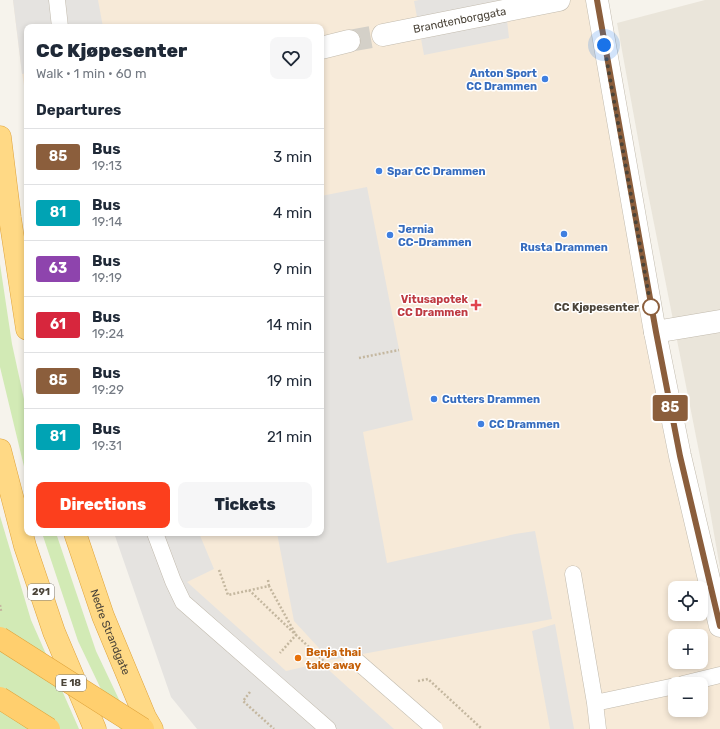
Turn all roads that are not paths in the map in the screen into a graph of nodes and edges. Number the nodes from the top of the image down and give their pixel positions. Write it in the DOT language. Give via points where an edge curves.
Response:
graph roads {
  1 [pos="57,0"];
  2 [pos="559,0"];
  3 [pos="597,0"];
  4 [pos="60,24"];
  5 [pos="383,35"];
  6 [pos="349,42"];
  7 [pos="324,47"];
  8 [pos="0,137"];
  9 [pos="24,309"];
  10 [pos="720,321"];
  11 [pos="656,332"];
  12 [pos="0,450"];
  13 [pos="76,536"];
  14 [pos="156,536"];
  15 [pos="573,574"];
  16 [pos="720,626"];
  17 [pos="0,638"];
  18 [pos="351,656"];
  19 [pos="720,675"];
  20 [pos="708,678"];
  21 [pos="668,687"];
  22 [pos="0,698"];
  23 [pos="595,703"];
  24 [pos="49,729"];
  25 [pos="95,729"];
  26 [pos="143,729"];
  27 [pos="152,729"];
  28 [pos="328,729"];
  29 [pos="435,729"];
  30 [pos="598,729"];
  1 -- 4 [label="lane"];
  2 -- 5 [label="street, Brandtenborggata"];
  3 -- 11 [label="street"];
  6 -- 7 [label="street"];
  8 -- 9 [label="highway"];
  10 -- 11 [label="street"];
  11 -- 16 [label="street" via="680,456"];
  12 -- 25 [label="highway, 291" via="25,546 52,625"];
  13 -- 27 [label="highway, Nedre Strandgate" via="103,616"];
  14 -- 28 [label="lane" via="183,602"];
  15 -- 23 [label="lane"];
  17 -- 26 [label="highway, E 18, bridge"];
  18 -- 29 [label="lane, bridge"];
  19 -- 20 [label="lane"];
  21 -- 23 [label="lane"];
  22 -- 24 [label="highway, bridge"];
  23 -- 30 [label="lane"];
}
